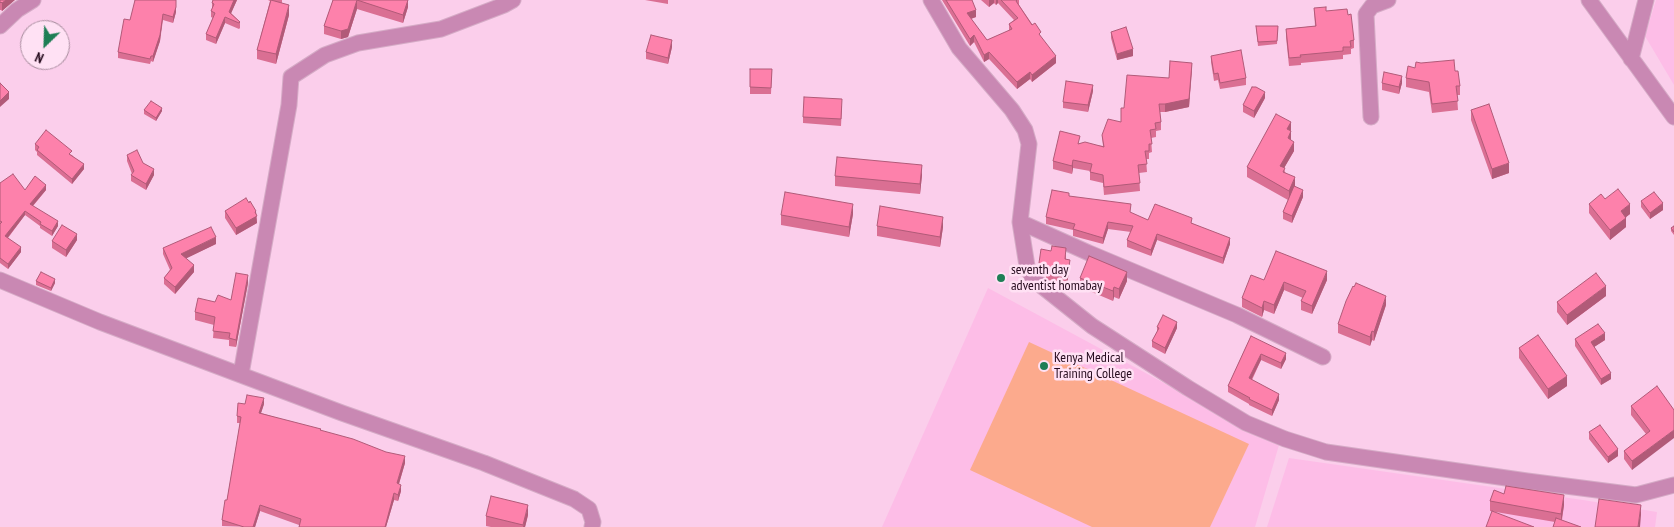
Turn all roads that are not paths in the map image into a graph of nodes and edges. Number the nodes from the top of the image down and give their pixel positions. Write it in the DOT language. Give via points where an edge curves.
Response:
graph roads {
  1 [pos="33,0"];
  2 [pos="513,0"];
  3 [pos="931,0"];
  4 [pos="1388,0"];
  5 [pos="1589,0"];
  6 [pos="1646,0"];
  7 [pos="0,26"];
  8 [pos="1631,59"];
  9 [pos="1674,117"];
  10 [pos="1371,118"];
  11 [pos="1020,222"];
  12 [pos="0,280"];
  13 [pos="1323,357"];
  14 [pos="241,374"];
  15 [pos="1674,485"];
  16 [pos="592,527"];
  1 -- 7 [label="street"];
  2 -- 14 [label="street" via="440,29 358,43 325,55 290,77 289,105"];
  3 -- 11 [label="street" via="959,48 1025,130 1028,144"];
  4 -- 10 [label="street" via="1372,6 1366,14"];
  5 -- 8 [label="street"];
  6 -- 8 [label="street"];
  8 -- 9 [label="street"];
  11 -- 13 [label="street" via="1237,315"];
  11 -- 15 [label="street" via="1027,266 1033,279 1092,326 1188,388 1246,423 1285,439 1326,452 1600,491 1636,495"];
  12 -- 14 [label="street" via="100,322"];
  14 -- 16 [label="street" via="574,499 589,509 594,522"];
}
